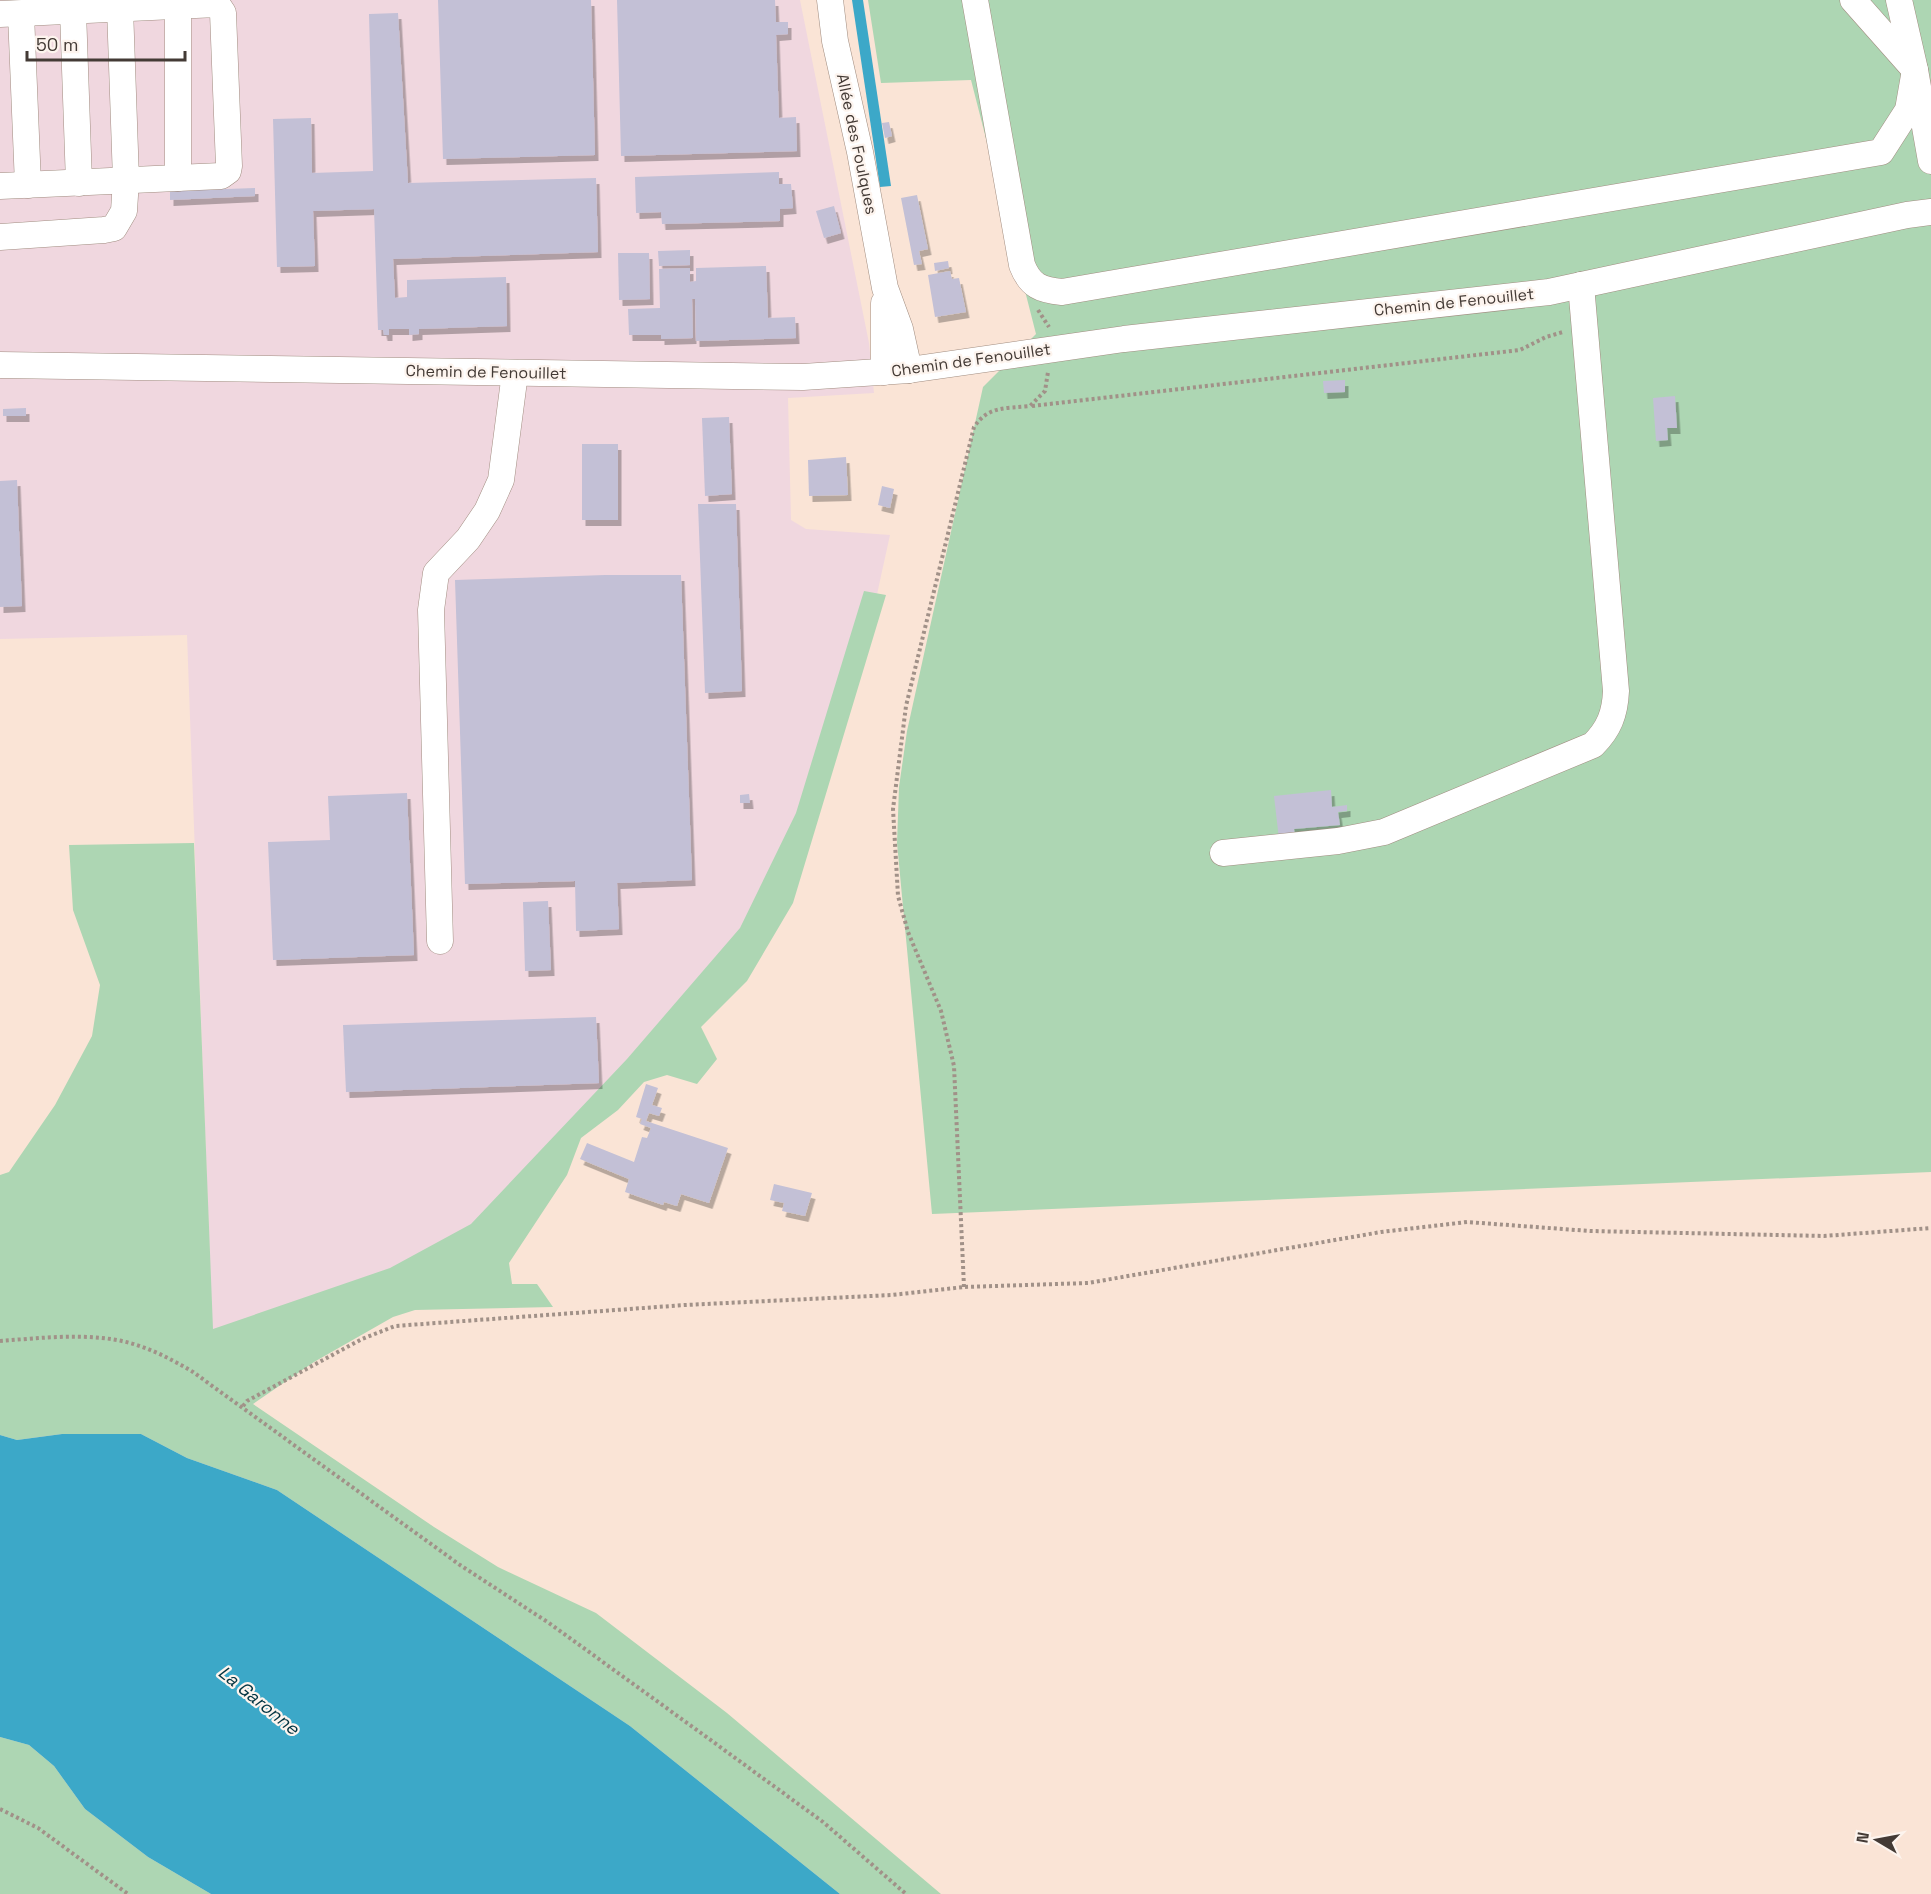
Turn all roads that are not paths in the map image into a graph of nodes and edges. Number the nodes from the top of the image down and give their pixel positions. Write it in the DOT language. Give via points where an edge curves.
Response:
graph roads {
  1 [pos="830,0"];
  2 [pos="975,0"];
  3 [pos="1852,0"];
  4 [pos="1899,0"];
  5 [pos="178,5"];
  6 [pos="120,8"];
  7 [pos="73,11"];
  8 [pos="11,14"];
  9 [pos="1915,70"];
  10 [pos="1931,161"];
  11 [pos="178,178"];
  12 [pos="126,180"];
  13 [pos="79,183"];
  14 [pos="28,185"];
  15 [pos="0,186"];
  16 [pos="1931,212"];
  17 [pos="0,237"];
  18 [pos="1581,285"];
  19 [pos="0,365"];
  20 [pos="896,371"];
  21 [pos="515,373"];
  22 [pos="1222,853"];
  23 [pos="440,941"];
  1 -- 20 [label="street, Allée des Foulques" via="885,288"];
  2 -- 9 [label="street" via="1022,266 1028,279 1043,290 1053,291 1881,152 1908,110"];
  3 -- 9 [label="street"];
  4 -- 9 [label="street"];
  5 -- 6 [label="street"];
  5 -- 11 [label="street"];
  5 -- 11 [label="street" via="217,4 223,13 229,166 221,176"];
  6 -- 7 [label="street"];
  6 -- 12 [label="street"];
  7 -- 8 [label="street"];
  7 -- 13 [label="street"];
  8 -- 14 [label="street"];
  9 -- 10 [label="street"];
  11 -- 12 [label="street"];
  12 -- 13 [label="street"];
  12 -- 17 [label="street" via="124,210 114,228"];
  13 -- 14 [label="street"];
  14 -- 15 [label="street"];
  16 -- 18 [label="street, Chemin de Fenouillet"];
  18 -- 20 [label="street, Chemin de Fenouillet" via="1549,292 1124,339"];
  18 -- 22 [label="street" via="1616,691 1614,713 1605,733 1593,745 1384,832"];
  19 -- 21 [label="street, Chemin de Fenouillet"];
  20 -- 21 [label="street, Chemin de Fenouillet" via="803,377"];
  21 -- 23 [label="street" via="501,480 468,539 436,573 430,610"];
}
